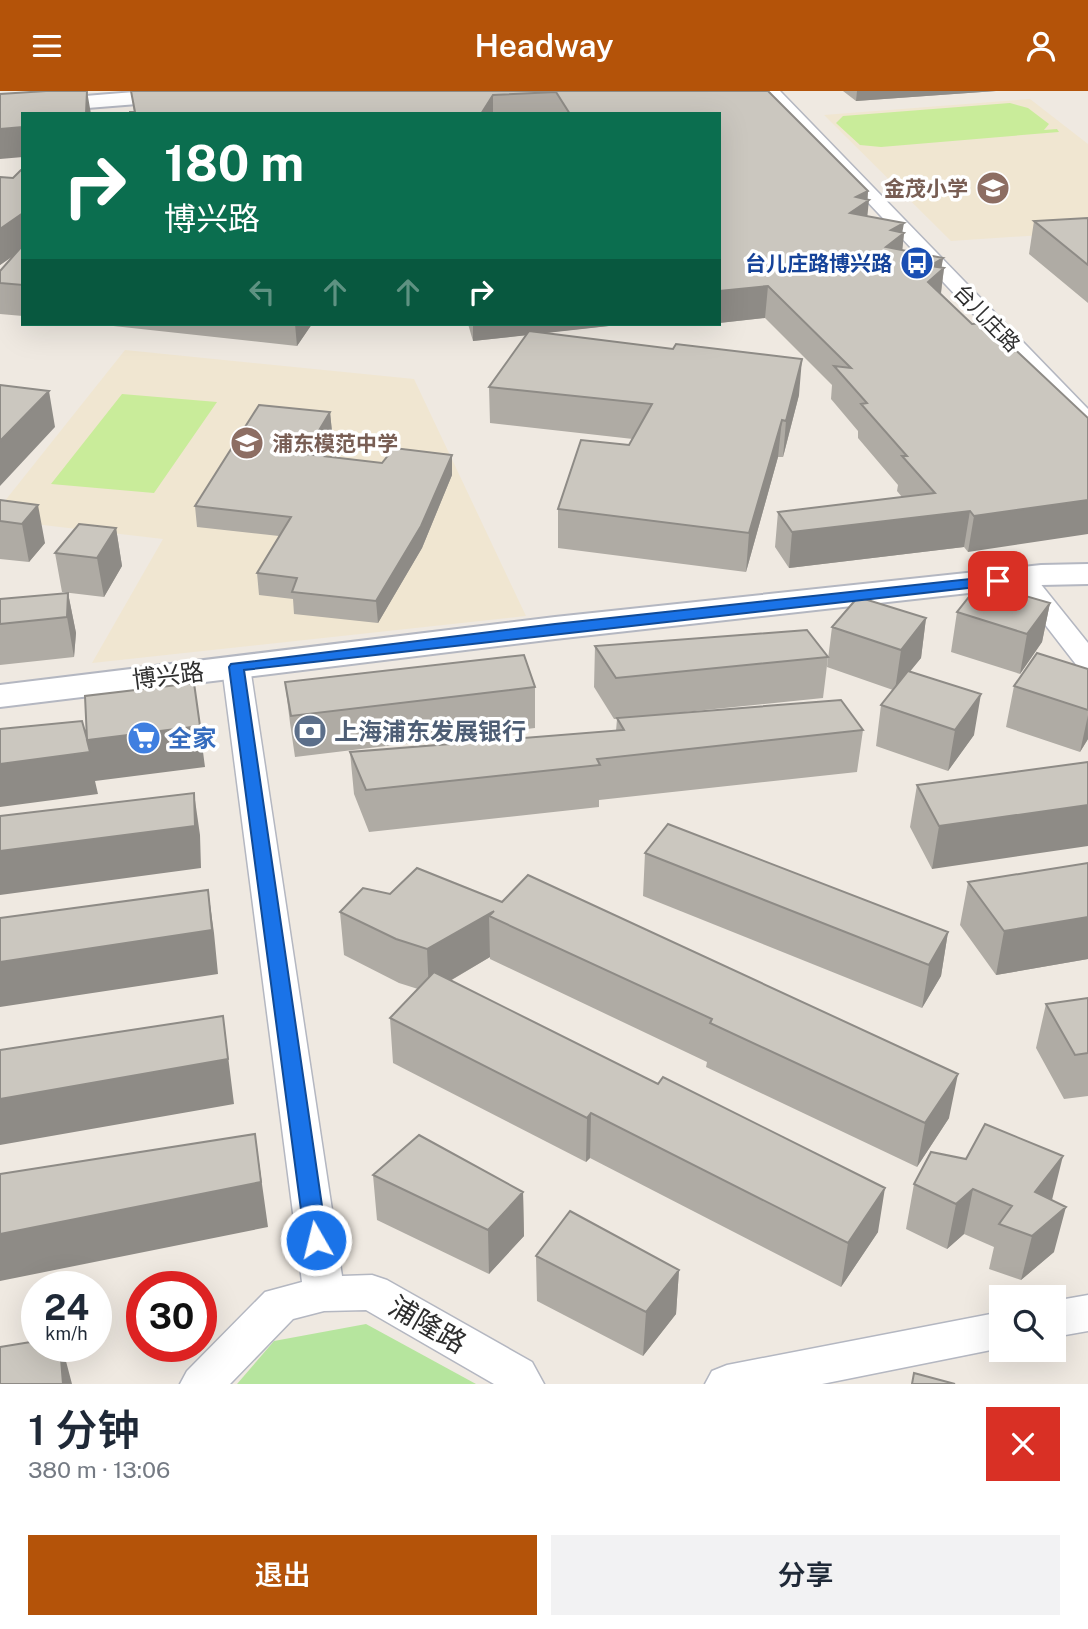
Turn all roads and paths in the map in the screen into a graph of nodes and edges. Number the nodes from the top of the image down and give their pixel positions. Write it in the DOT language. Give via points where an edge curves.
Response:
graph roads {
  1 [pos="225,91"];
  2 [pos="771,91"];
  3 [pos="0,109"];
  4 [pos="1088,422"];
  5 [pos="1088,574"];
  6 [pos="1022,578"];
  7 [pos="1088,661"];
  8 [pos="236,667"];
  9 [pos="0,696"];
  10 [pos="324,1294"];
  11 [pos="1088,1313"];
  12 [pos="1066,1317"];
  13 [pos="989,1332"];
  14 [pos="202,1384"];
  15 [pos="522,1384"];
  16 [pos="727,1384"];
  1 -- 3 [label="street"];
  2 -- 4 [label="street, 台儿庄路"];
  5 -- 6 [label="street, 博兴路"];
  6 -- 7 [label="street"];
  6 -- 8 [label="street, 博兴路"];
  8 -- 9 [label="street, 博兴路"];
  8 -- 10 [label="street"];
  10 -- 14 [label="street, 浦隆路" via="280,1304"];
  10 -- 15 [label="street, 浦隆路" via="372,1292 517,1375"];
  11 -- 12 [label="street"];
  13 -- 16 [label="street"];
}
